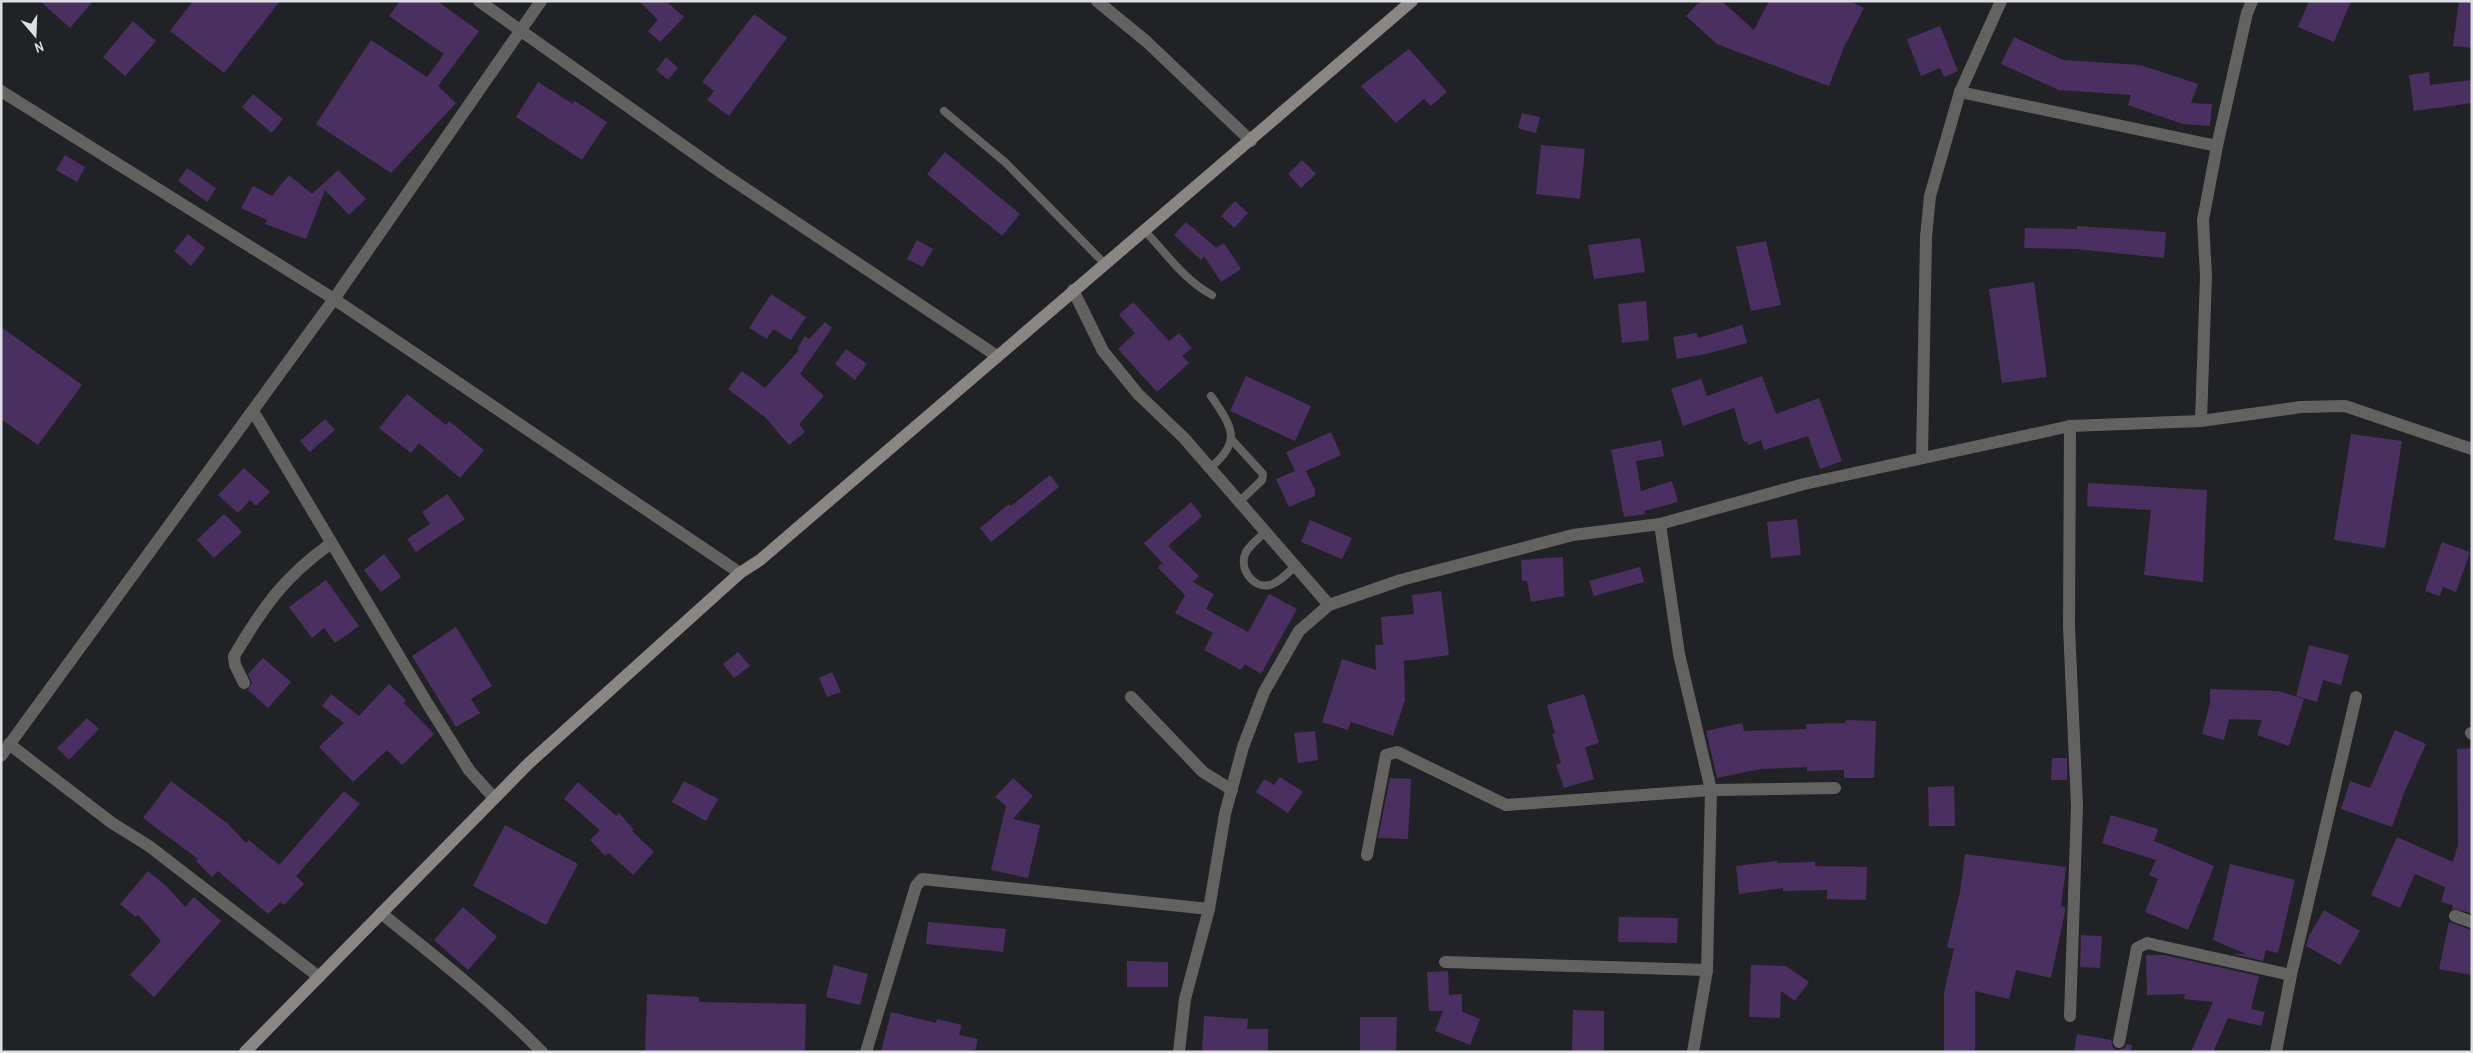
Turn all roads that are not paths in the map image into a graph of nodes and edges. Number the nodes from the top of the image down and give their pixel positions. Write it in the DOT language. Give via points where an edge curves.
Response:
graph roads {
  1 [pos="479,1"];
  2 [pos="541,1"];
  3 [pos="1097,1"];
  4 [pos="1412,1"];
  5 [pos="2001,1"];
  6 [pos="2252,1"];
  7 [pos="520,30"];
  8 [pos="1,91"];
  9 [pos="1960,92"];
  10 [pos="944,111"];
  11 [pos="1251,141"];
  12 [pos="2216,146"];
  13 [pos="1145,231"];
  14 [pos="1105,264"];
  15 [pos="1073,290"];
  16 [pos="1212,295"];
  17 [pos="334,299"];
  18 [pos="996,356"];
  19 [pos="1210,396"];
  20 [pos="253,411"];
  21 [pos="2201,421"];
  22 [pos="2070,426"];
  23 [pos="1232,440"];
  24 [pos="2472,449"];
  25 [pos="1922,457"];
  26 [pos="1210,468"];
  27 [pos="1239,502"];
  28 [pos="1660,524"];
  29 [pos="1265,532"];
  30 [pos="330,544"];
  31 [pos="1295,566"];
  32 [pos="740,574"];
  33 [pos="1329,605"];
  34 [pos="244,683"];
  35 [pos="1131,696"];
  36 [pos="2356,697"];
  37 [pos="9,744"];
  38 [pos="1,756"];
  39 [pos="1835,788"];
  40 [pos="1232,790"];
  41 [pos="1711,790"];
  42 [pos="494,798"];
  43 [pos="1367,855"];
  44 [pos="1209,909"];
  45 [pos="381,913"];
  46 [pos="2455,916"];
  47 [pos="2472,922"];
  48 [pos="1445,962"];
  49 [pos="1707,970"];
  50 [pos="2291,975"];
  51 [pos="318,977"];
  52 [pos="2070,1016"];
  53 [pos="2119,1042"];
  54 [pos="245,1052"];
  55 [pos="542,1052"];
  56 [pos="866,1052"];
  57 [pos="1179,1052"];
  58 [pos="1693,1052"];
  59 [pos="2276,1052"];
  1 -- 7 [label="street"];
  2 -- 7 [label="street"];
  3 -- 11 [label="street" via="1147,42"];
  4 -- 11 [label="main road"];
  5 -- 9 [label="street"];
  6 -- 12 [label="street"];
  7 -- 17 [label="street"];
  7 -- 18 [label="street" via="722,173"];
  8 -- 17 [label="street"];
  9 -- 12 [label="street"];
  9 -- 25 [label="street" via="1930,196 1926,237"];
  10 -- 14 [label="lane" via="1006,163"];
  11 -- 13 [label="main road"];
  12 -- 21 [label="street" via="2203,220 2206,276"];
  13 -- 14 [label="main road"];
  13 -- 16 [label="lane" via="1185,276"];
  14 -- 15 [label="main road"];
  15 -- 18 [label="main road"];
  15 -- 26 [label="street" via="1103,351 1138,394"];
  17 -- 20 [label="street"];
  17 -- 32 [label="street"];
  18 -- 32 [label="main road"];
  19 -- 23 [label="lane" via="1226,418"];
  20 -- 30 [label="street"];
  20 -- 37 [label="street"];
  21 -- 22 [label="street"];
  21 -- 24 [label="street" via="2301,407 2345,406"];
  22 -- 25 [label="street"];
  22 -- 52 [label="street" via="2069,627 2077,806"];
  23 -- 26 [label="lane" via="1222,457"];
  23 -- 27 [label="lane" via="1263,474 1262,480"];
  25 -- 28 [label="street" via="1804,484"];
  26 -- 27 [label="street"];
  27 -- 29 [label="street"];
  28 -- 33 [label="street" via="1573,535 1401,580"];
  28 -- 41 [label="street" via="1679,654"];
  29 -- 31 [label="street"];
  29 -- 31 [label="lane" via="1246,552 1243,565 1250,579 1259,585 1269,585"];
  30 -- 34 [label="street" via="305,562 265,605 234,656"];
  30 -- 42 [label="street" via="469,770"];
  31 -- 33 [label="street"];
  32 -- 42 [label="main road"];
  33 -- 40 [label="street" via="1299,631 1264,692 1243,747"];
  35 -- 40 [label="street" via="1203,772"];
  36 -- 50 [label="street"];
  37 -- 38 [label="street"];
  37 -- 51 [label="street" via="112,823 149,846"];
  39 -- 41 [label="street"];
  40 -- 44 [label="street"];
  41 -- 43 [label="street" via="1506,805 1397,752 1390,753 1386,755"];
  41 -- 49 [label="street"];
  42 -- 45 [label="main road"];
  44 -- 56 [label="street" via="922,879 916,886"];
  44 -- 57 [label="street" via="1185,999"];
  45 -- 51 [label="main road"];
  45 -- 55 [label="street" via="472,986"];
  46 -- 47 [label="street"];
  48 -- 49 [label="street"];
  49 -- 58 [label="street"];
  50 -- 53 [label="street" via="2147,943 2137,948"];
  50 -- 59 [label="street"];
  51 -- 54 [label="main road"];
}
